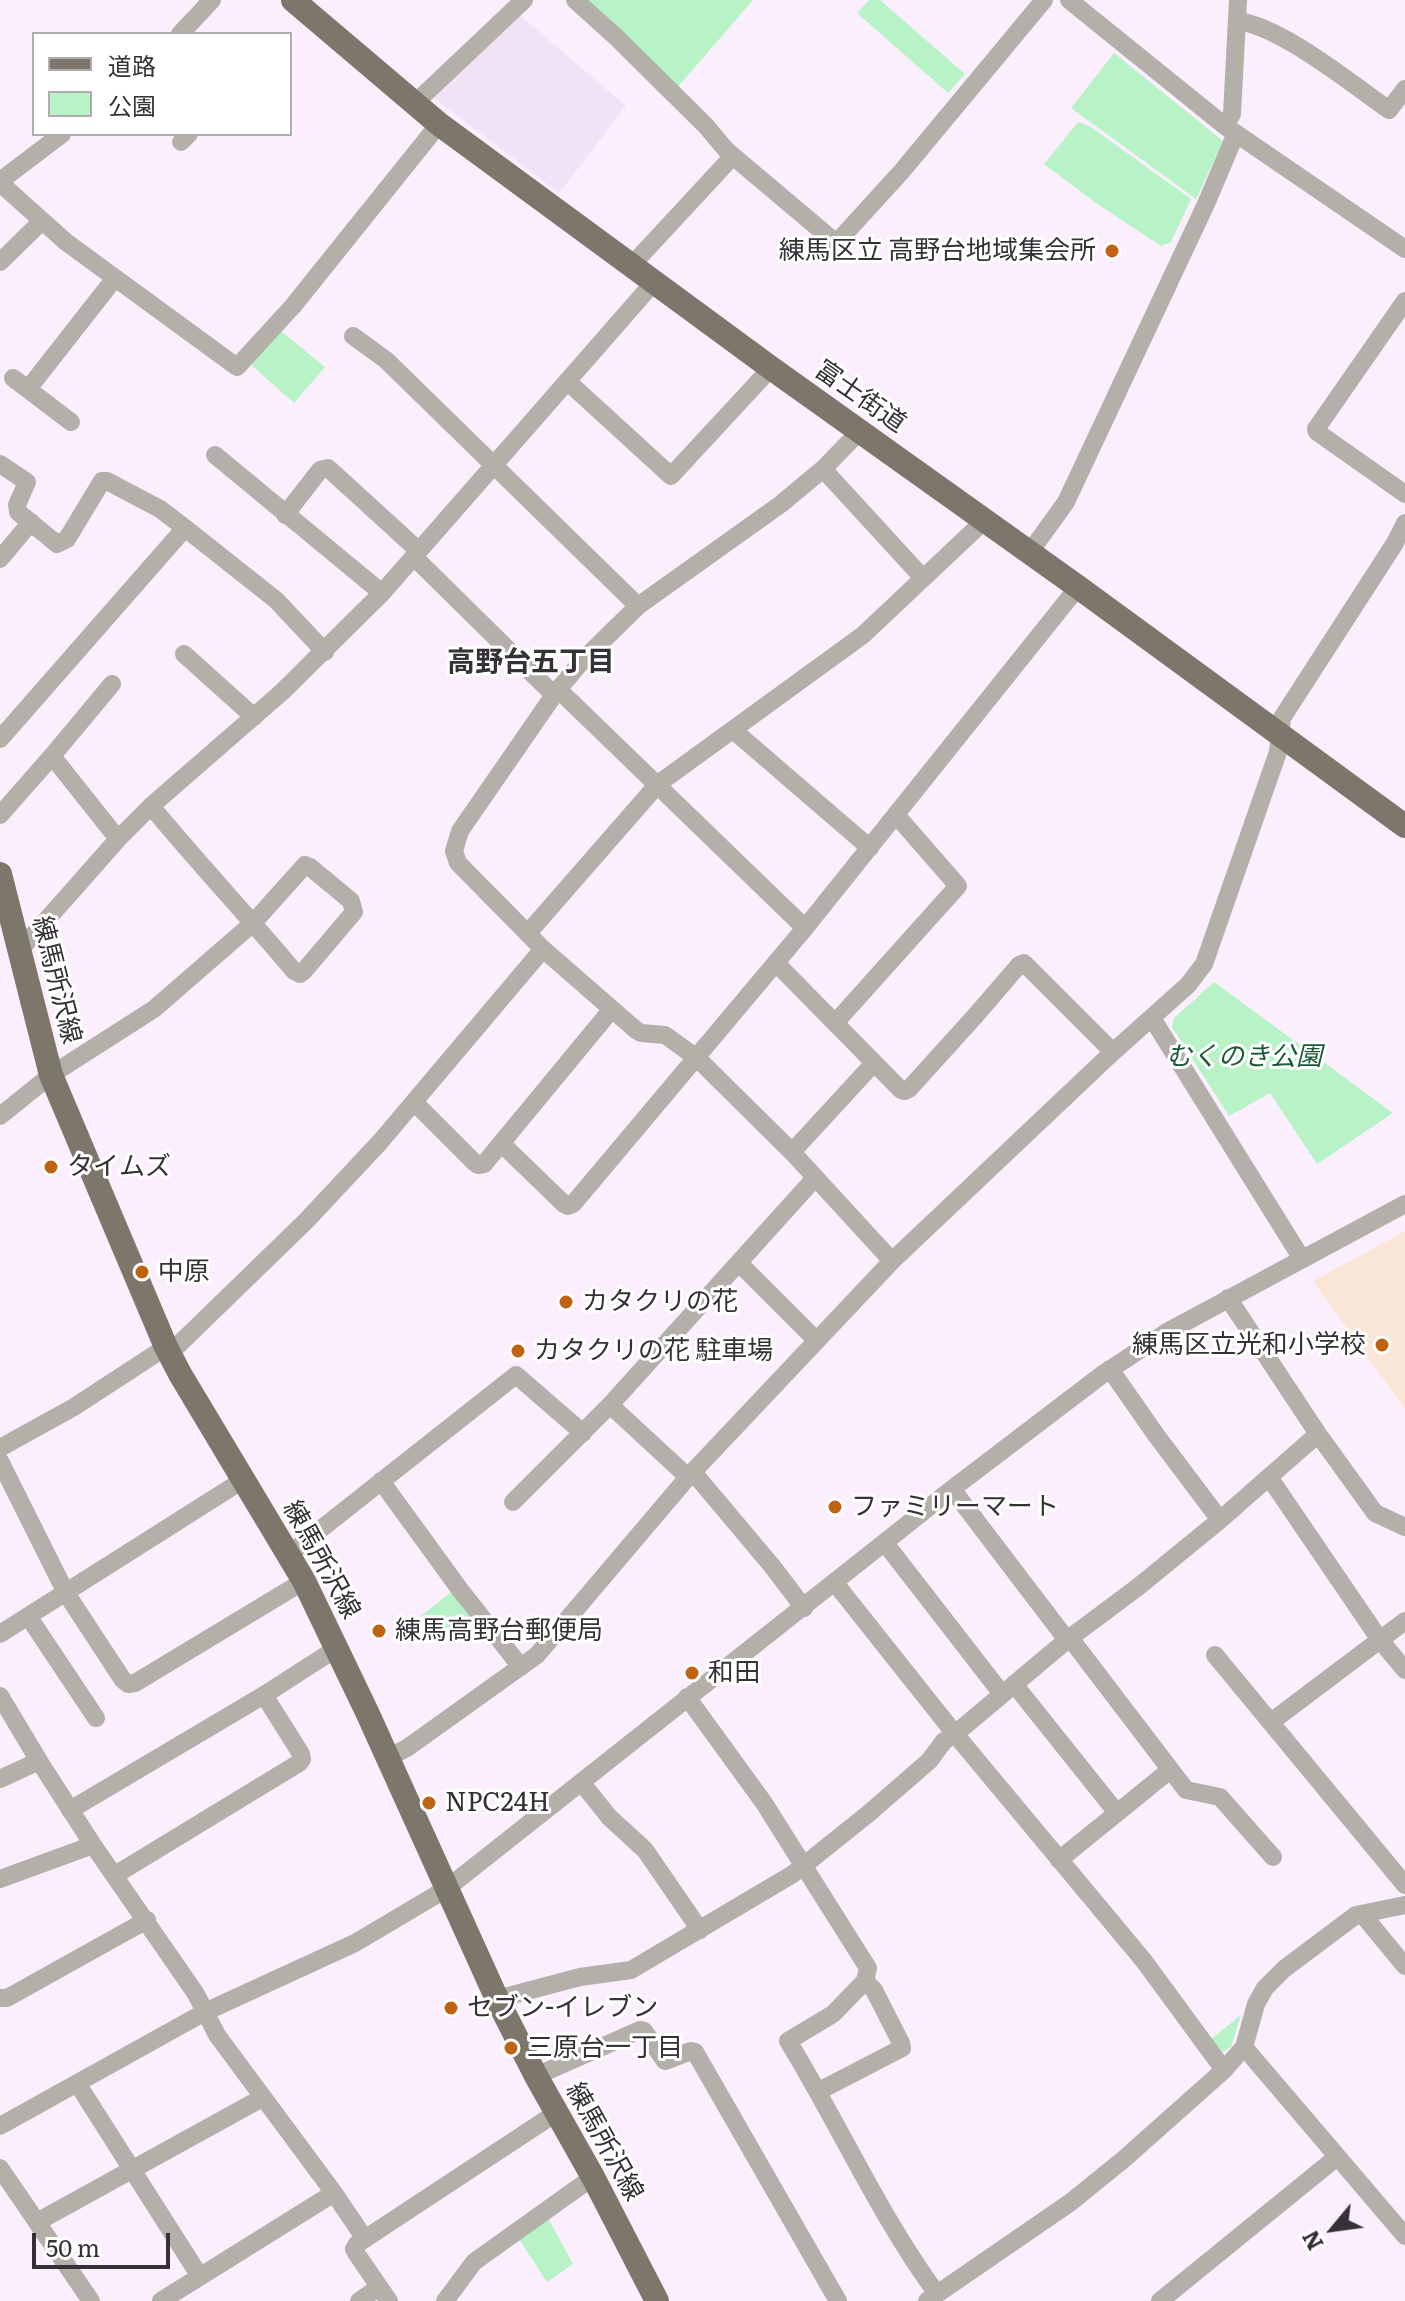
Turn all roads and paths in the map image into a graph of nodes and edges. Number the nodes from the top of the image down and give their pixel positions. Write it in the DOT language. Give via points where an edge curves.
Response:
graph roads {
  1 [pos="212,0"];
  2 [pos="293,0"];
  3 [pos="524,0"];
  4 [pos="575,0"];
  5 [pos="1044,0"];
  6 [pos="1069,0"];
  7 [pos="1238,0"];
  8 [pos="1238,21"];
  9 [pos="182,32"];
  10 [pos="1405,89"];
  11 [pos="414,104"];
  12 [pos="439,124"];
  13 [pos="1231,130"];
  14 [pos="59,136"];
  15 [pos="733,156"];
  16 [pos="0,182"];
  17 [pos="42,221"];
  18 [pos="1405,249"];
  19 [pos="0,262"];
  20 [pos="631,266"];
  21 [pos="115,278"];
  22 [pos="654,282"];
  23 [pos="1405,301"];
  24 [pos="353,336"];
  25 [pos="771,368"];
  26 [pos="567,381"];
  27 [pos="71,422"];
  28 [pos="860,431"];
  29 [pos="215,455"];
  30 [pos="0,464"];
  31 [pos="494,465"];
  32 [pos="823,469"];
  33 [pos="1405,494"];
  34 [pos="285,515"];
  35 [pos="985,520"];
  36 [pos="31,522"];
  37 [pos="1405,523"];
  38 [pos="185,528"];
  39 [pos="1030,552"];
  40 [pos="417,554"];
  41 [pos="0,559"];
  42 [pos="923,578"];
  43 [pos="1078,587"];
  44 [pos="382,593"];
  45 [pos="638,606"];
  46 [pos="325,652"];
  47 [pos="184,654"];
  48 [pos="112,684"];
  49 [pos="556,692"];
  50 [pos="254,717"];
  51 [pos="733,730"];
  52 [pos="1280,734"];
  53 [pos="0,739"];
  54 [pos="52,756"];
  55 [pos="658,784"];
  56 [pos="151,806"];
  57 [pos="0,815"];
  58 [pos="897,816"];
  59 [pos="1405,826"];
  60 [pos="118,839"];
  61 [pos="870,848"];
  62 [pos="0,874"];
  63 [pos="253,923"];
  64 [pos="805,928"];
  65 [pos="528,933"];
  66 [pos="543,949"];
  67 [pos="20,950"];
  68 [pos="776,963"];
  69 [pos="612,1009"];
  70 [pos="1152,1018"];
  71 [pos="835,1023"];
  72 [pos="1113,1052"];
  73 [pos="697,1058"];
  74 [pos="874,1063"];
  75 [pos="51,1075"];
  76 [pos="414,1102"];
  77 [pos="0,1116"];
  78 [pos="501,1143"];
  79 [pos="792,1152"];
  80 [pos="815,1178"];
  81 [pos="1405,1204"];
  82 [pos="1302,1259"];
  83 [pos="892,1261"];
  84 [pos="739,1263"];
  85 [pos="1228,1298"];
  86 [pos="816,1340"];
  87 [pos="168,1350"];
  88 [pos="1110,1369"];
  89 [pos="610,1405"];
  90 [pos="583,1433"];
  91 [pos="1318,1434"];
  92 [pos="0,1448"];
  93 [pos="0,1461"];
  94 [pos="690,1474"];
  95 [pos="1269,1477"];
  96 [pos="243,1480"];
  97 [pos="381,1481"];
  98 [pos="952,1489"];
  99 [pos="513,1502"];
  100 [pos="1220,1520"];
  101 [pos="1405,1527"];
  102 [pos="885,1543"];
  103 [pos="288,1555"];
  104 [pos="304,1581"];
  105 [pos="835,1583"];
  106 [pos="66,1593"];
  107 [pos="804,1608"];
  108 [pos="28,1616"];
  109 [pos="1405,1621"];
  110 [pos="0,1634"];
  111 [pos="1068,1639"];
  112 [pos="1380,1640"];
  113 [pos="337,1648"];
  114 [pos="1215,1655"];
  115 [pos="521,1667"];
  116 [pos="1405,1670"];
  117 [pos="1008,1689"];
  118 [pos="264,1695"];
  119 [pos="0,1696"];
  120 [pos="687,1697"];
  121 [pos="96,1718"];
  122 [pos="1271,1722"];
  123 [pos="955,1734"];
  124 [pos="387,1758"];
  125 [pos="39,1761"];
  126 [pos="1170,1770"];
  127 [pos="0,1779"];
  128 [pos="582,1783"];
  129 [pos="70,1810"];
  130 [pos="1117,1813"];
  131 [pos="93,1845"];
  132 [pos="1273,1857"];
  133 [pos="1059,1860"];
  134 [pos="805,1865"];
  135 [pos="115,1875"];
  136 [pos="0,1879"];
  137 [pos="1405,1885"];
  138 [pos="446,1889"];
  139 [pos="1405,1905"];
  140 [pos="1362,1914"];
  141 [pos="147,1920"];
  142 [pos="700,1930"];
  143 [pos="1405,1966"];
  144 [pos="865,1981"];
  145 [pos="0,1998"];
  146 [pos="497,1999"];
  147 [pos="205,2012"];
  148 [pos="1244,2047"];
  149 [pos="1224,2070"];
  150 [pos="536,2076"];
  151 [pos="77,2083"];
  152 [pos="819,2091"];
  153 [pos="262,2098"];
  154 [pos="556,2113"];
  155 [pos="0,2126"];
  156 [pos="1337,2157"];
  157 [pos="0,2168"];
  158 [pos="132,2170"];
  159 [pos="593,2177"];
  160 [pos="334,2193"];
  161 [pos="37,2222"];
  162 [pos="1405,2236"];
  163 [pos="365,2239"];
  164 [pos="199,2275"];
  165 [pos="1181,2286"];
  166 [pos="384,2294"];
  167 [pos="942,2296"];
  168 [pos="91,2301"];
  169 [pos="161,2301"];
  170 [pos="359,2301"];
  171 [pos="445,2301"];
  172 [pos="657,2301"];
  173 [pos="838,2301"];
  174 [pos="1160,2301"];
  175 [pos="1193,2301"];
  1 -- 9 [label="street"];
  2 -- 11 [label="main road, 富士街道"];
  3 -- 11 [label="street"];
  4 -- 15 [label="street"];
  5 -- 15 [label="street" via="891,184 835,242"];
  6 -- 13 [label="street"];
  7 -- 8 [label="street"];
  8 -- 10 [label="street" via="1252,23 1307,53 1389,110"];
  8 -- 13 [label="street"];
  11 -- 12 [label="main road, 富士街道"];
  12 -- 20 [label="main road, 富士街道"];
  12 -- 21 [label="street" via="293,306 237,367"];
  13 -- 18 [label="street"];
  13 -- 39 [label="street" via="1206,204 1066,502"];
  14 -- 16 [label="street"];
  15 -- 20 [label="street"];
  16 -- 17 [label="street"];
  17 -- 19 [label="street"];
  17 -- 21 [label="street"];
  20 -- 22 [label="main road, 富士街道"];
  21 -- 27 [label="street" via="21,383"];
  22 -- 25 [label="main road, 富士街道"];
  22 -- 26 [label="street"];
  23 -- 33 [label="street" via="1316,429"];
  24 -- 31 [label="street" via="386,360"];
  25 -- 26 [label="street" via="671,476"];
  25 -- 28 [label="main road, 富士街道"];
  26 -- 31 [label="street"];
  28 -- 32 [label="street"];
  28 -- 35 [label="main road, 富士街道"];
  29 -- 34 [label="street"];
  30 -- 36 [label="street" via="27,482 16,508"];
  31 -- 40 [label="street"];
  31 -- 45 [label="street"];
  32 -- 42 [label="street"];
  32 -- 45 [label="street"];
  34 -- 40 [label="street" via="320,470 328,468"];
  34 -- 44 [label="street"];
  35 -- 39 [label="main road, 富士街道"];
  35 -- 42 [label="street"];
  36 -- 38 [label="street" via="62,543 99,484 107,481"];
  36 -- 41 [label="street"];
  37 -- 52 [label="street" via="1282,718"];
  38 -- 46 [label="street" via="276,600"];
  38 -- 53 [label="street"];
  39 -- 43 [label="main road, 富士街道"];
  40 -- 44 [label="street"];
  40 -- 49 [label="street"];
  42 -- 51 [label="street" via="863,635"];
  43 -- 52 [label="main road, 富士街道"];
  43 -- 58 [label="street"];
  44 -- 46 [label="street"];
  45 -- 49 [label="street"];
  46 -- 50 [label="street"];
  47 -- 50 [label="street"];
  48 -- 54 [label="street"];
  49 -- 55 [label="street"];
  49 -- 65 [label="street" via="476,806 454,851 458,863"];
  50 -- 56 [label="street"];
  51 -- 55 [label="street"];
  51 -- 61 [label="street"];
  52 -- 59 [label="main road, 富士街道"];
  52 -- 70 [label="street" via="1204,964"];
  54 -- 57 [label="street"];
  54 -- 60 [label="street"];
  55 -- 64 [label="street"];
  55 -- 65 [label="street"];
  56 -- 60 [label="street"];
  56 -- 63 [label="street"];
  58 -- 61 [label="street"];
  58 -- 71 [label="street" via="958,886"];
  60 -- 67 [label="street"];
  61 -- 64 [label="street"];
  62 -- 67 [label="main road, 練馬所沢線"];
  63 -- 63 [label="street" via="305,865 354,906 300,974"];
  63 -- 75 [label="street" via="154,1009"];
  64 -- 68 [label="street"];
  65 -- 66 [label="street"];
  66 -- 69 [label="street"];
  66 -- 76 [label="street"];
  67 -- 75 [label="main road, 練馬所沢線"];
  68 -- 71 [label="street"];
  68 -- 73 [label="street"];
  69 -- 73 [label="street" via="641,1033 665,1035"];
  69 -- 78 [label="street"];
  70 -- 72 [label="street"];
  70 -- 82 [label="street"];
  71 -- 74 [label="street"];
  72 -- 74 [label="street" via="1024,963 909,1089 901,1090"];
  72 -- 83 [label="street"];
  73 -- 78 [label="street" via="573,1204 568,1206"];
  73 -- 79 [label="street"];
  74 -- 79 [label="street"];
  75 -- 77 [label="street"];
  75 -- 87 [label="main road, 練馬所沢線"];
  76 -- 78 [label="street" via="478,1165"];
  76 -- 87 [label="street" via="306,1221"];
  79 -- 80 [label="street"];
  80 -- 83 [label="street"];
  80 -- 84 [label="street"];
  81 -- 82 [label="street"];
  82 -- 85 [label="street"];
  83 -- 86 [label="street"];
  84 -- 86 [label="street"];
  84 -- 89 [label="street"];
  85 -- 88 [label="street"];
  85 -- 91 [label="street"];
  86 -- 94 [label="street"];
  87 -- 92 [label="street"];
  87 -- 96 [label="main road, 練馬所沢線"];
  88 -- 98 [label="street"];
  88 -- 100 [label="street"];
  89 -- 90 [label="street"];
  89 -- 94 [label="street"];
  90 -- 97 [label="street" via="516,1375"];
  90 -- 99 [label="street"];
  91 -- 95 [label="street"];
  91 -- 101 [label="street" via="1375,1513"];
  93 -- 106 [label="street"];
  94 -- 107 [label="street"];
  94 -- 115 [label="street" via="537,1655"];
  95 -- 100 [label="street"];
  95 -- 112 [label="street"];
  96 -- 103 [label="main road, 練馬所沢線"];
  96 -- 106 [label="street"];
  97 -- 103 [label="street"];
  97 -- 115 [label="street"];
  98 -- 102 [label="street"];
  98 -- 111 [label="street"];
  100 -- 111 [label="street"];
  102 -- 105 [label="street"];
  102 -- 117 [label="street"];
  103 -- 104 [label="main road, 練馬所沢線"];
  104 -- 106 [label="street" via="128,1684"];
  104 -- 113 [label="main road, 練馬所沢線"];
  105 -- 107 [label="street"];
  105 -- 123 [label="street"];
  106 -- 108 [label="street"];
  107 -- 120 [label="street"];
  108 -- 110 [label="street"];
  108 -- 121 [label="street"];
  109 -- 112 [label="street"];
  111 -- 117 [label="street"];
  111 -- 126 [label="street"];
  112 -- 116 [label="street"];
  112 -- 122 [label="street"];
  113 -- 118 [label="street"];
  113 -- 124 [label="main road, 練馬所沢線"];
  114 -- 122 [label="street"];
  115 -- 124 [label="street"];
  117 -- 123 [label="street"];
  117 -- 130 [label="street"];
  118 -- 129 [label="street"];
  118 -- 135 [label="street" via="301,1754 299,1763"];
  119 -- 125 [label="street"];
  120 -- 128 [label="street"];
  120 -- 134 [label="street"];
  122 -- 137 [label="street"];
  123 -- 133 [label="street"];
  123 -- 134 [label="street"];
  124 -- 138 [label="main road, 練馬所沢線"];
  125 -- 127 [label="street"];
  125 -- 129 [label="street"];
  126 -- 130 [label="street"];
  126 -- 132 [label="street" via="1186,1790 1220,1797"];
  128 -- 138 [label="street"];
  128 -- 142 [label="street" via="645,1850"];
  129 -- 131 [label="street"];
  130 -- 133 [label="street"];
  131 -- 135 [label="street"];
  131 -- 136 [label="street"];
  133 -- 149 [label="street" via="1144,1961"];
  134 -- 142 [label="street"];
  134 -- 144 [label="street" via="868,1968"];
  135 -- 141 [label="street"];
  138 -- 146 [label="main road, 練馬所沢線"];
  138 -- 147 [label="street" via="355,1943"];
  139 -- 140 [label="street"];
  140 -- 143 [label="street"];
  140 -- 148 [label="street" via="1265,1988"];
  141 -- 145 [label="street"];
  141 -- 147 [label="street"];
  142 -- 146 [label="street" via="631,1970"];
  144 -- 152 [label="street" via="833,2014 788,2041"];
  144 -- 152 [label="street" via="902,2048"];
  146 -- 150 [label="main road, 練馬所沢線"];
  147 -- 151 [label="street"];
  147 -- 153 [label="street"];
  148 -- 149 [label="street"];
  148 -- 156 [label="street"];
  149 -- 167 [label="street" via="1071,2202"];
  150 -- 154 [label="main road, 練馬所沢線"];
  150 -- 173 [label="street" via="640,2030 665,2061 695,2052"];
  151 -- 155 [label="street"];
  151 -- 158 [label="street"];
  152 -- 167 [label="street" via="888,2218"];
  153 -- 158 [label="street"];
  153 -- 160 [label="street"];
  154 -- 159 [label="main road, 練馬所沢線"];
  154 -- 163 [label="street"];
  156 -- 162 [label="street"];
  156 -- 165 [label="street"];
  157 -- 161 [label="street"];
  158 -- 161 [label="street"];
  158 -- 164 [label="street"];
  159 -- 171 [label="street" via="474,2262"];
  159 -- 172 [label="main road, 練馬所沢線"];
  160 -- 163 [label="street"];
  160 -- 164 [label="street"];
  161 -- 168 [label="street"];
  163 -- 166 [label="street" via="354,2249"];
  164 -- 169 [label="street"];
  165 -- 174 [label="street"];
  165 -- 175 [label="street"];
  166 -- 170 [label="street"];
}
